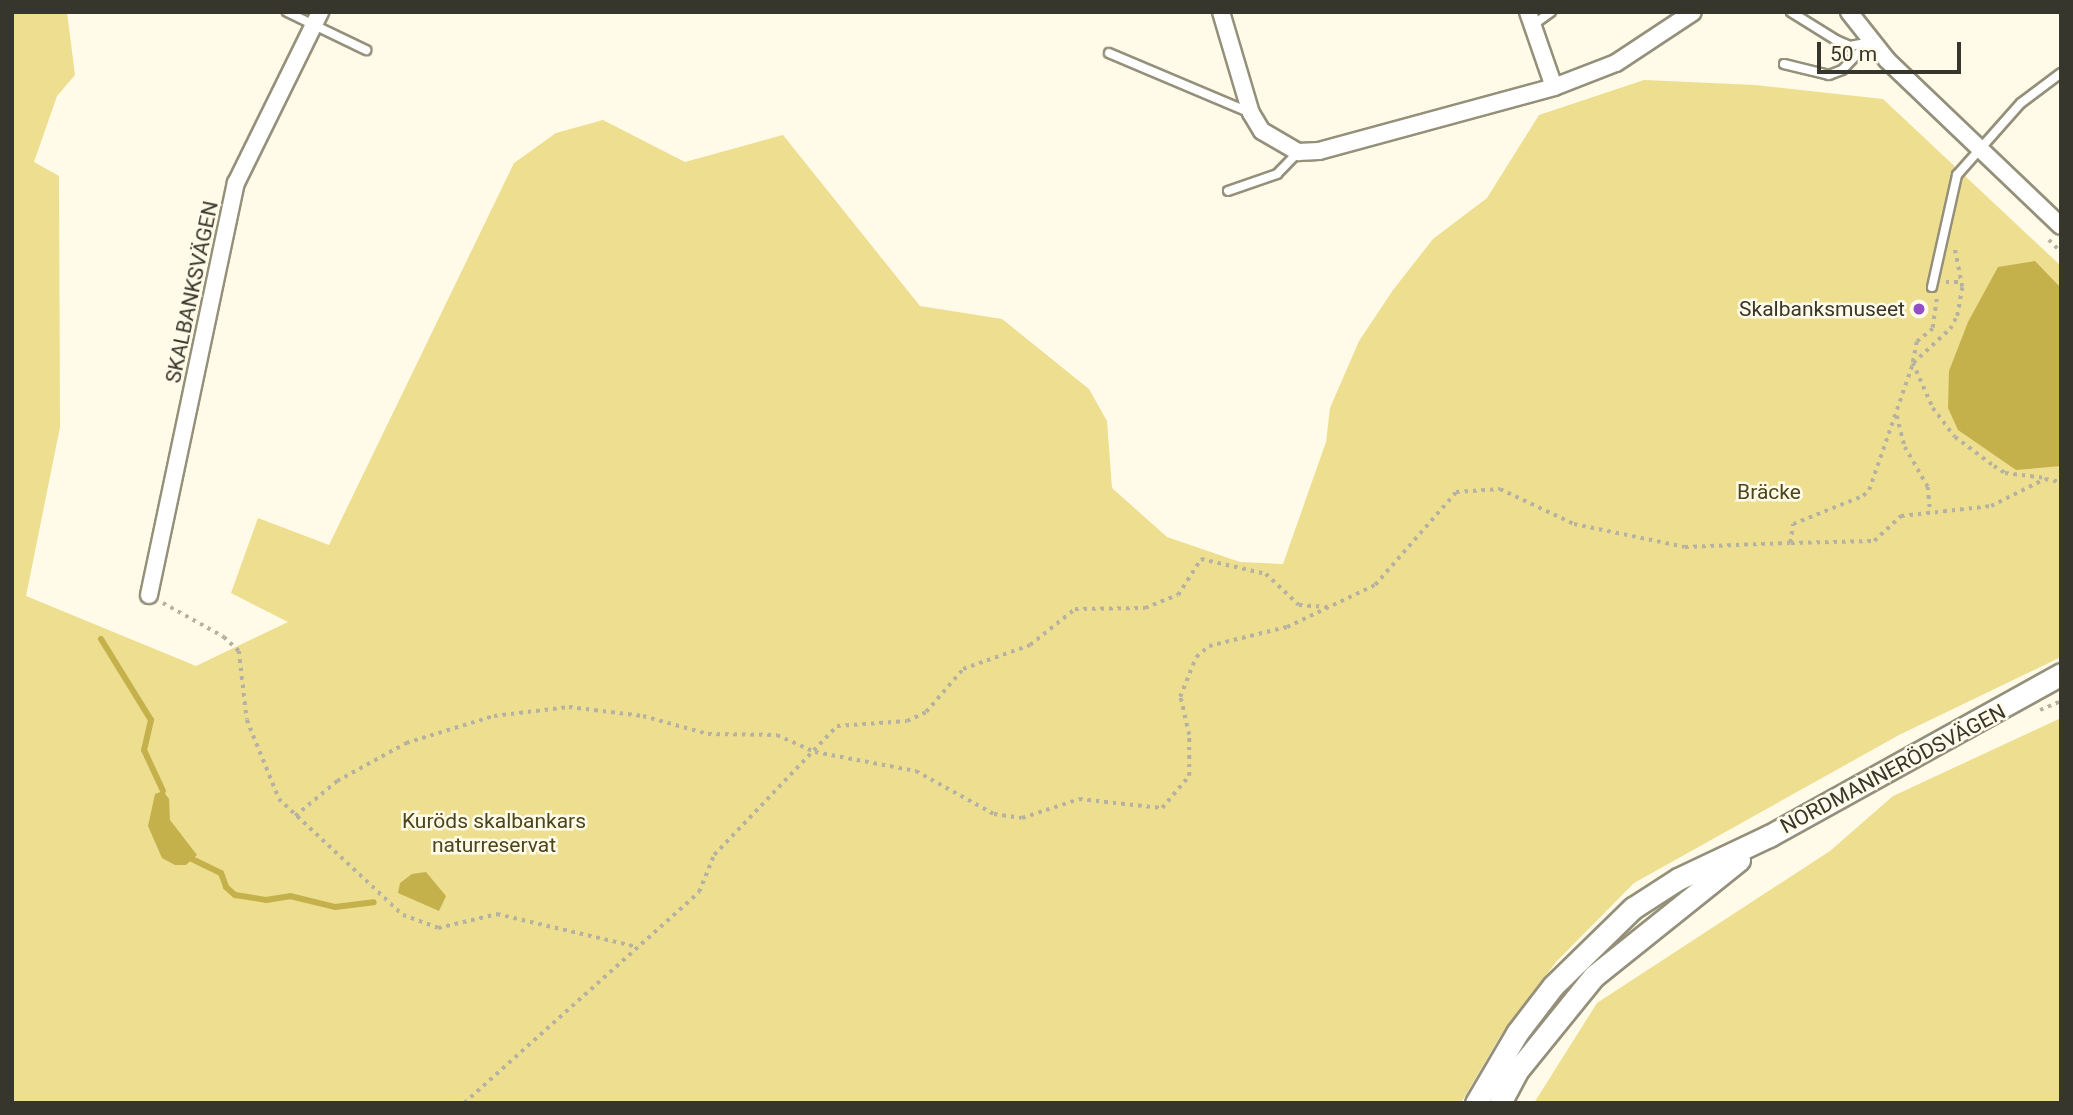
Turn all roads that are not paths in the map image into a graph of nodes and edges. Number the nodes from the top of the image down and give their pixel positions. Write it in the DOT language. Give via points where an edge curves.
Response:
graph roads {
  1 [pos="288,12"];
  2 [pos="1221,12"];
  3 [pos="1551,12"];
  4 [pos="1693,12"];
  5 [pos="1791,12"];
  6 [pos="1849,12"];
  7 [pos="1531,18"];
  8 [pos="317,19"];
  9 [pos="1871,40"];
  10 [pos="366,50"];
  11 [pos="1109,53"];
  12 [pos="1784,64"];
  13 [pos="2061,73"];
  14 [pos="1553,87"];
  15 [pos="1251,113"];
  16 [pos="1978,149"];
  17 [pos="1298,152"];
  18 [pos="1228,191"];
  19 [pos="2061,226"];
  20 [pos="1932,287"];
  21 [pos="149,595"];
  22 [pos="2061,674"];
  23 [pos="2061,686"];
  24 [pos="2027,707"];
  25 [pos="1769,836"];
  26 [pos="1476,1103"];
  27 [pos="1500,1103"];
  1 -- 8 [label="lane"];
  2 -- 15 [label="street"];
  3 -- 7 [label="lane"];
  4 -- 14 [label="street" via="1616,63"];
  5 -- 9 [label="lane" via="1850,46"];
  6 -- 9 [label="street"];
  7 -- 14 [label="street"];
  8 -- 10 [label="lane"];
  8 -- 21 [label="street, SKALBANKSVÄGEN" via="236,183"];
  9 -- 12 [label="lane" via="1842,70 1829,75"];
  9 -- 16 [label="street"];
  11 -- 15 [label="lane"];
  13 -- 16 [label="lane" via="2021,103"];
  14 -- 17 [label="street" via="1319,151"];
  15 -- 17 [label="street" via="1262,131"];
  16 -- 19 [label="street"];
  16 -- 20 [label="lane" via="1957,175"];
  17 -- 18 [label="lane" via="1277,174"];
  22 -- 24 [label="main road, NORDMANNERÖDSVÄGEN"];
  23 -- 24 [label="main road, NORDMANNERÖDSVÄGEN"];
  24 -- 25 [label="main road, NORDMANNERÖDSVÄGEN"];
  25 -- 26 [label="main road, NORDMANNERÖDSVÄGEN" via="1678,878 1605,934 1553,986 1517,1033"];
  25 -- 27 [label="main road, NORDMANNERÖDSVÄGEN" via="1594,976 1517,1071"];
}
